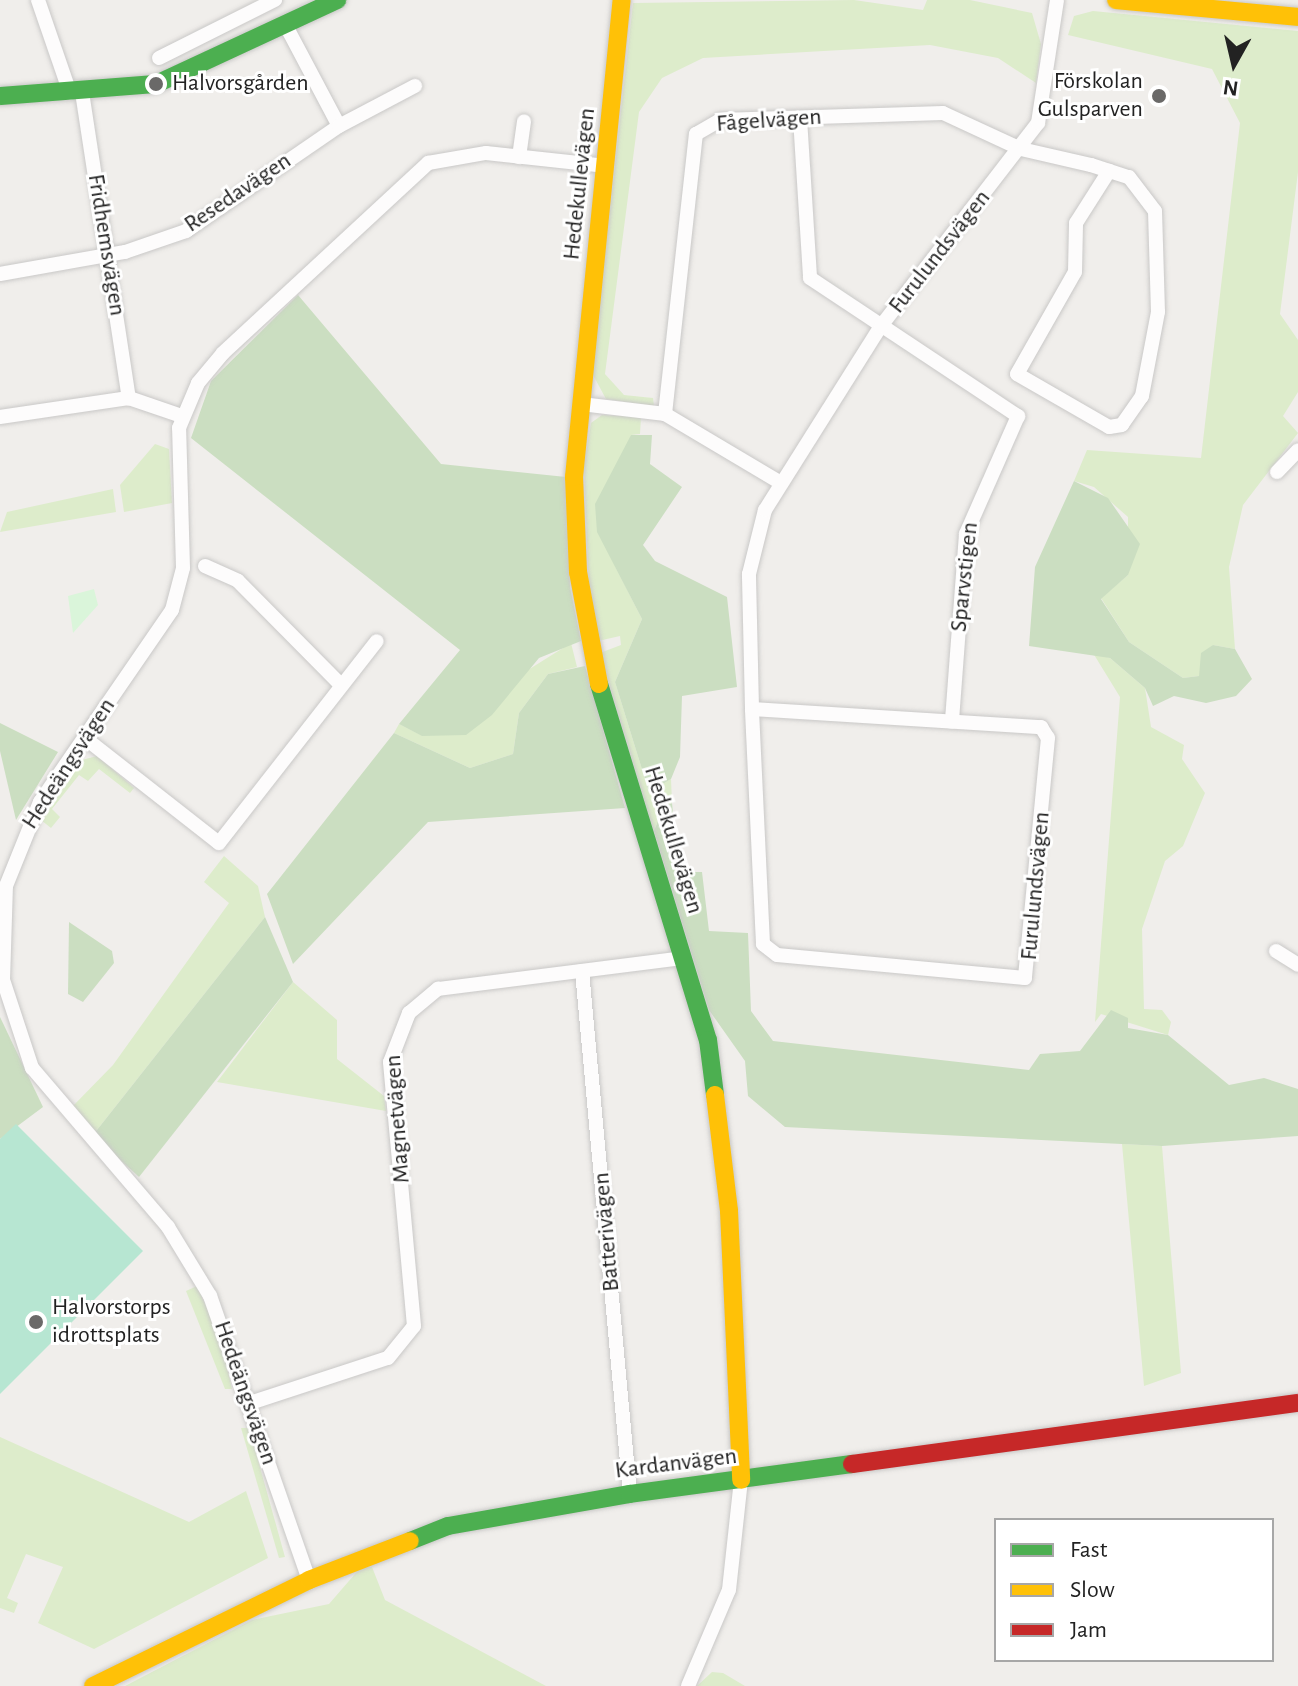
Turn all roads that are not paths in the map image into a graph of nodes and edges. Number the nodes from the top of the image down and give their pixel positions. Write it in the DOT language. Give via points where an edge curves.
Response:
graph roads {
  1 [pos="38,0"];
  2 [pos="275,0"];
  3 [pos="337,0"];
  4 [pos="622,0"];
  5 [pos="1057,0"];
  6 [pos="1116,0"];
  7 [pos="1270,7"];
  8 [pos="1298,17"];
  9 [pos="285,24"];
  10 [pos="159,58"];
  11 [pos="415,86"];
  12 [pos="76,92"];
  13 [pos="0,96"];
  14 [pos="800,118"];
  15 [pos="524,121"];
  16 [pos="339,126"];
  17 [pos="1021,149"];
  18 [pos="519,157"];
  19 [pos="606,166"];
  20 [pos="1109,171"];
  21 [pos="107,256"];
  22 [pos="0,274"];
  23 [pos="881,326"];
  24 [pos="129,398"];
  25 [pos="581,404"];
  26 [pos="665,414"];
  27 [pos="182,416"];
  28 [pos="0,417"];
  29 [pos="1298,450"];
  30 [pos="1277,472"];
  31 [pos="781,483"];
  32 [pos="205,566"];
  33 [pos="377,641"];
  34 [pos="341,685"];
  35 [pos="752,709"];
  36 [pos="952,721"];
  37 [pos="85,738"];
  38 [pos="1276,951"];
  39 [pos="683,958"];
  40 [pos="1298,965"];
  41 [pos="582,971"];
  42 [pos="250,1403"];
  43 [pos="1298,1403"];
  44 [pos="741,1480"];
  45 [pos="630,1494"];
  46 [pos="309,1580"];
  47 [pos="93,1686"];
  48 [pos="688,1686"];
  1 -- 12 [label="street, Fridhemsvägen"];
  2 -- 10 [label="street"];
  3 -- 9 [label="street"];
  4 -- 19 [label="street, Hedekullevägen"];
  5 -- 17 [label="street, Furulundsvägen" via="1045,94"];
  6 -- 7 [label="street"];
  7 -- 8 [label="street"];
  9 -- 12 [label="street" via="156,84"];
  9 -- 16 [label="street"];
  11 -- 16 [label="street, Resedavägen"];
  12 -- 13 [label="street"];
  12 -- 21 [label="street, Fridhemsvägen"];
  14 -- 17 [label="street, Fågelvägen" via="943,113"];
  14 -- 23 [label="street" via="810,278"];
  14 -- 26 [label="street, Fågelvägen" via="720,120 696,134"];
  15 -- 18 [label="street"];
  16 -- 21 [label="street, Resedavägen" via="186,231"];
  17 -- 20 [label="street"];
  17 -- 23 [label="street, Furulundsvägen"];
  18 -- 19 [label="street"];
  18 -- 27 [label="street" via="464,154 428,163 223,353"];
  19 -- 25 [label="street, Hedekullevägen"];
  20 -- 20 [label="street" via="1146,190 1155,211 1160,280 1142,396 1135,414 1109,427 1017,374 1075,272 1076,223"];
  21 -- 22 [label="street, Resedavägen"];
  21 -- 24 [label="street, Fridhemsvägen"];
  23 -- 31 [label="street, Furulundsvägen"];
  23 -- 36 [label="street, Sparvstigen" via="1018,416 966,534"];
  24 -- 27 [label="street"];
  24 -- 28 [label="street"];
  25 -- 26 [label="street"];
  25 -- 39 [label="street, Hedekullevägen" via="575,526 589,647"];
  26 -- 31 [label="street"];
  27 -- 37 [label="street, Hedeängsvägen" via="179,588 161,628"];
  29 -- 30 [label="street"];
  31 -- 35 [label="street, Furulundsvägen" via="754,536 749,574"];
  32 -- 34 [label="street" via="238,581"];
  33 -- 34 [label="street"];
  34 -- 37 [label="street" via="219,843"];
  35 -- 36 [label="street, Furulundsvägen"];
  35 -- 36 [label="street, Furulundsvägen" via="768,951 1021,979 1029,968 1048,738 1041,727"];
  37 -- 42 [label="street, Hedeängsvägen" via="29,821 6,886 1,945 10,1010 46,1090 190,1259"];
  38 -- 40 [label="street"];
  39 -- 41 [label="street, Magnetvägen"];
  39 -- 44 [label="street, Hedekullevägen" via="708,1040 725,1154"];
  41 -- 42 [label="street, Magnetvägen" via="438,989 409,1013 390,1062 414,1326 388,1358"];
  41 -- 45 [label="street, Batterivägen"];
  42 -- 46 [label="street, Hedeängsvägen"];
  43 -- 44 [label="street, Kardanvägen"];
  44 -- 45 [label="street, Kardanvägen"];
  44 -- 48 [label="street, Hedekullevägen" via="729,1590"];
  45 -- 46 [label="street, Kardanvägen" via="448,1526"];
  46 -- 47 [label="street, Kardanvägen"];
}
